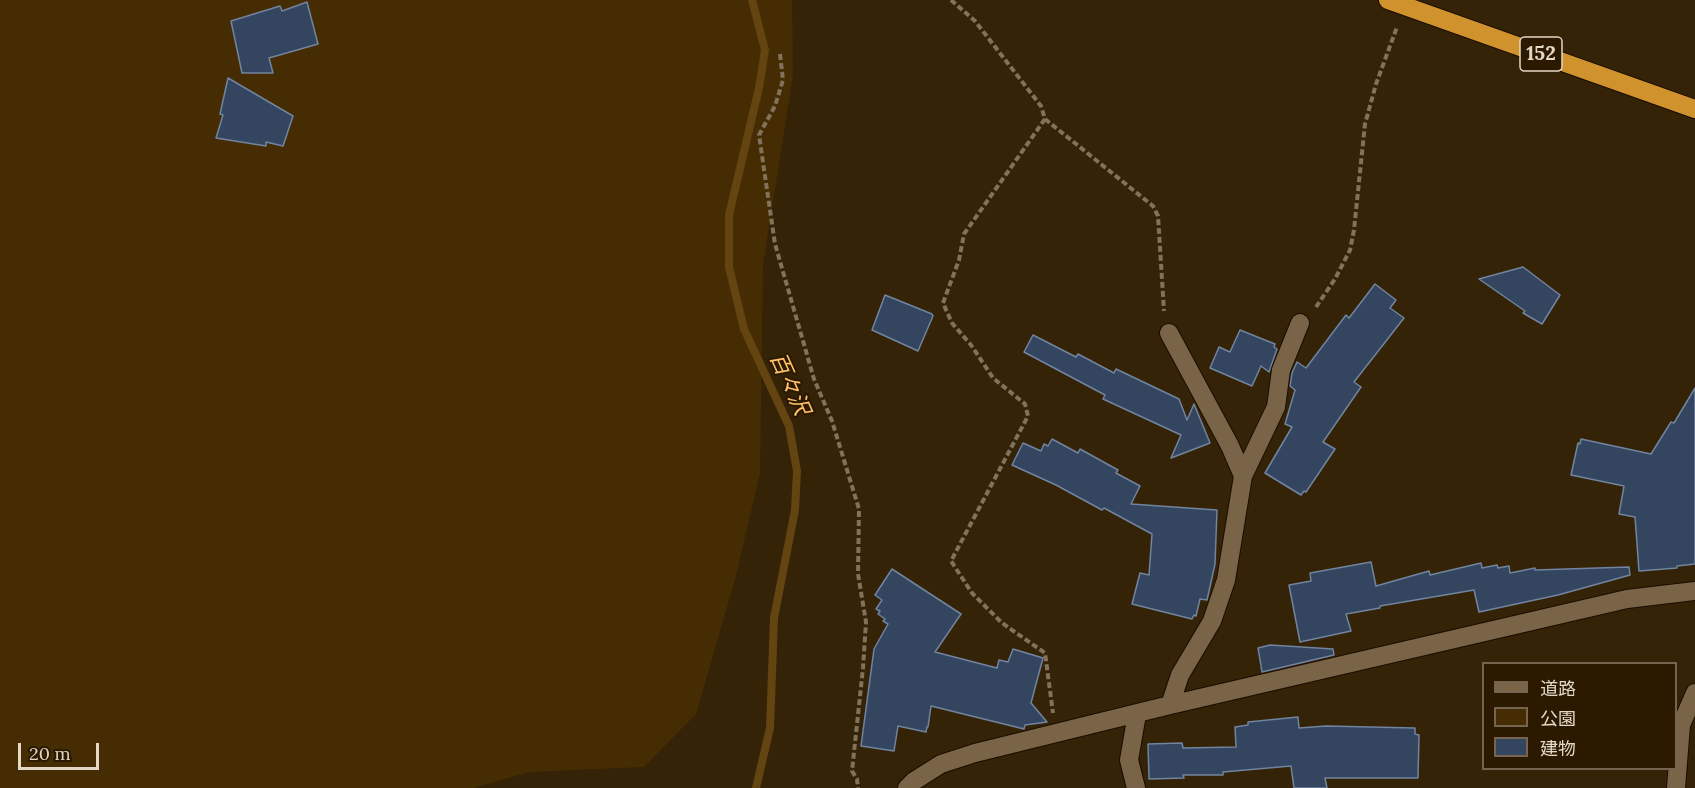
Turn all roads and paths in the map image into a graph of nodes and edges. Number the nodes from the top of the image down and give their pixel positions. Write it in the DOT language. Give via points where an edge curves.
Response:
graph roads {
  1 [pos="951,0"];
  2 [pos="1388,0"];
  3 [pos="1398,24"];
  4 [pos="780,54"];
  5 [pos="1695,109"];
  6 [pos="1045,119"];
  7 [pos="1300,323"];
  8 [pos="1169,333"];
  9 [pos="1243,476"];
  10 [pos="1695,591"];
  11 [pos="1695,693"];
  12 [pos="1170,705"];
  13 [pos="1137,714"];
  14 [pos="1086,726"];
  15 [pos="858,788"];
  16 [pos="907,788"];
  17 [pos="1136,788"];
  18 [pos="1676,788"];
  1 -- 6 [label="path" via="982,31 1041,106"];
  2 -- 5 [label="highway, 152"];
  3 -- 7 [label="path" via="1365,123 1350,250 1317,306"];
  4 -- 15 [label="path" via="783,80 776,106 759,135 775,244 814,379 832,421 859,509 858,574 866,622 852,771"];
  6 -- 8 [label="path" via="1153,206 1158,216"];
  6 -- 14 [label="path" via="964,234 943,303 952,322 993,378 1025,404 1028,416 951,561 972,593 1002,623 1046,653 1053,713 1073,710"];
  7 -- 9 [label="street" via="1281,370 1276,407"];
  8 -- 9 [label="street"];
  9 -- 12 [label="street" via="1226,580 1212,621 1180,675"];
  10 -- 12 [label="street" via="1627,599"];
  11 -- 18 [label="street" via="1681,726"];
  12 -- 13 [label="street"];
  13 -- 14 [label="street"];
  13 -- 17 [label="street" via="1129,760"];
  14 -- 16 [label="street" via="941,764"];
}
